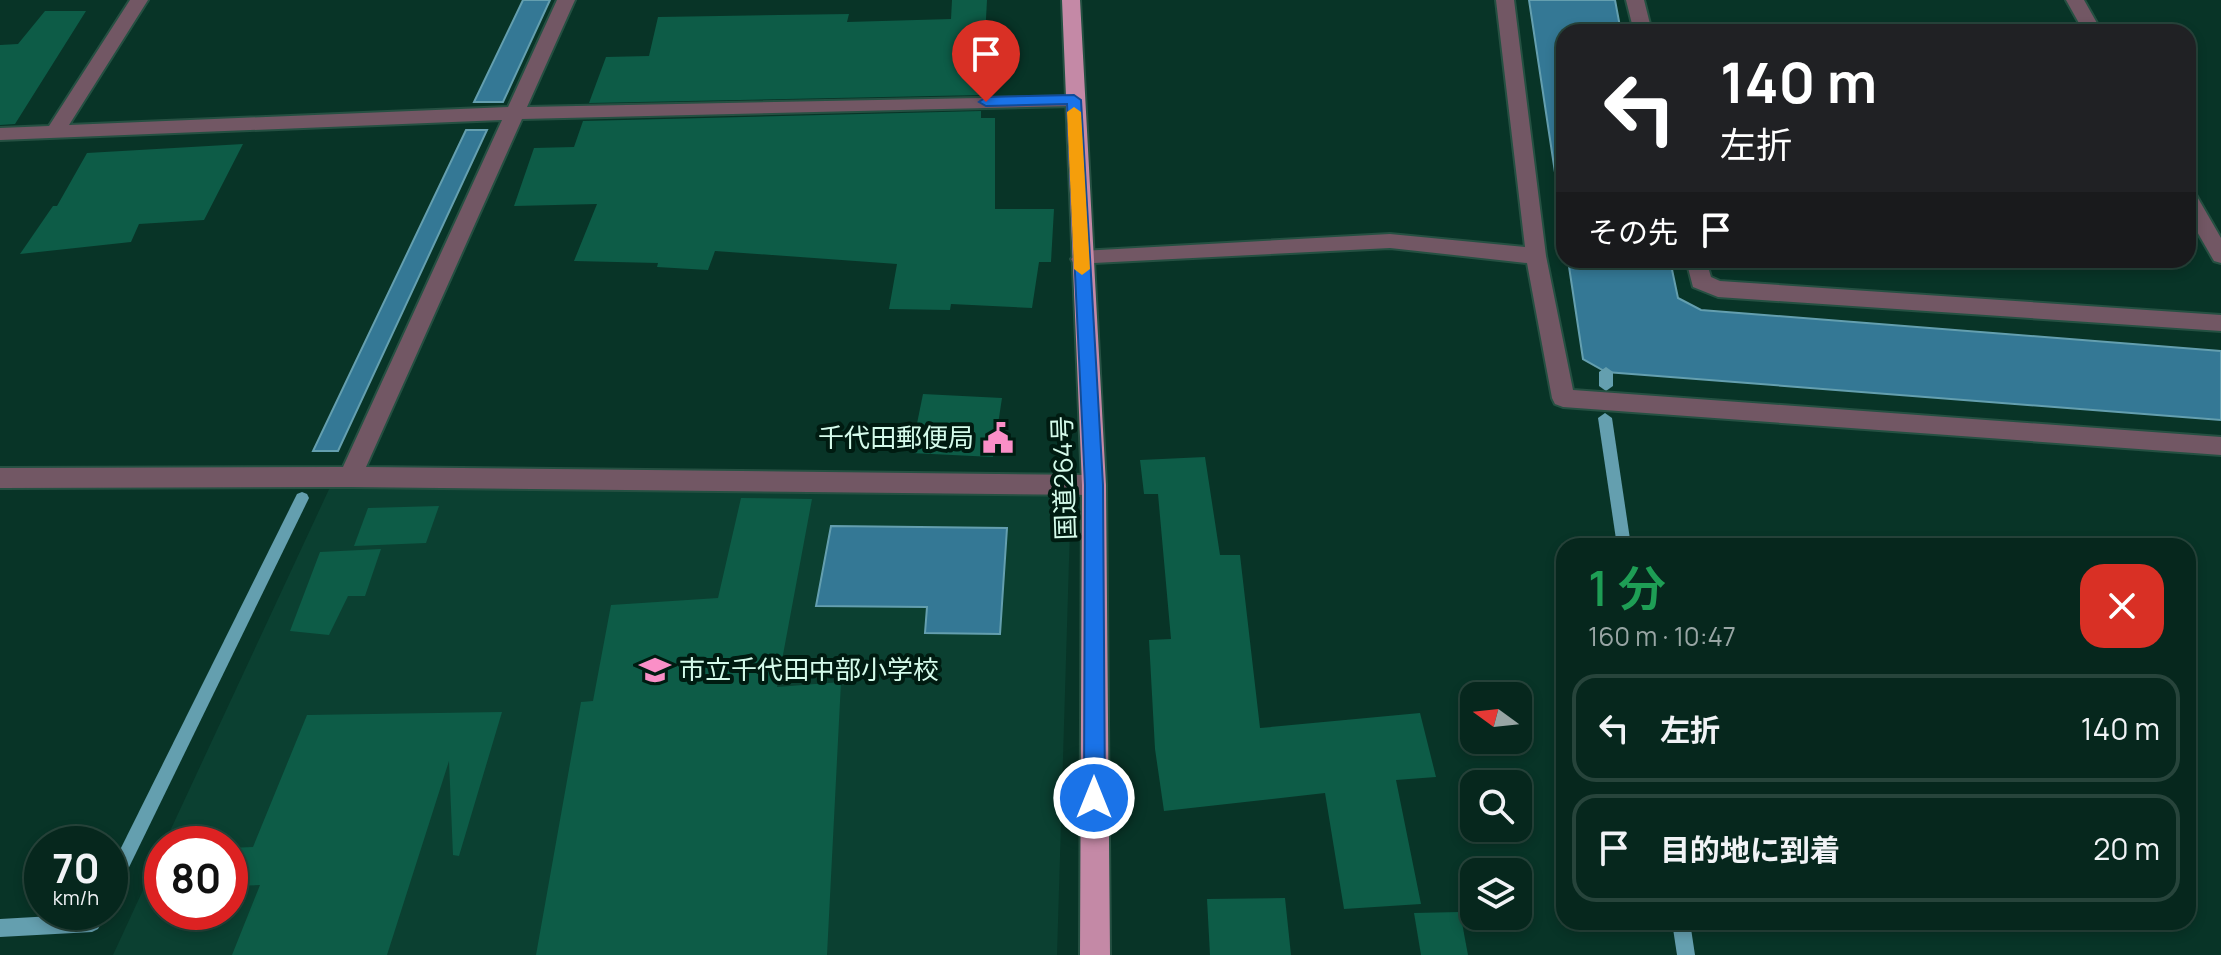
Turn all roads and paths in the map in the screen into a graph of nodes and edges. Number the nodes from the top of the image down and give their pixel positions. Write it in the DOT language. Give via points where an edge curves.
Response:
graph roads {
  1 [pos="139,0"];
  2 [pos="566,0"];
  3 [pos="1071,0"];
  4 [pos="1505,0"];
  5 [pos="1635,0"];
  6 [pos="2075,0"];
  7 [pos="1641,24"];
  8 [pos="2088,24"];
  9 [pos="1074,100"];
  10 [pos="513,113"];
  11 [pos="54,133"];
  12 [pos="0,134"];
  13 [pos="2196,212"];
  14 [pos="1536,256"];
  15 [pos="2221,256"];
  16 [pos="1081,259"];
  17 [pos="1698,268"];
  18 [pos="2221,323"];
  19 [pos="2221,446"];
  20 [pos="350,477"];
  21 [pos="0,478"];
  22 [pos="1094,485"];
  23 [pos="1095,955"];
  1 -- 11 [label="street"];
  2 -- 10 [label="street"];
  3 -- 9 [label="highway, 国道264号"];
  4 -- 14 [label="street"];
  5 -- 7 [label="street"];
  6 -- 8 [label="street"];
  9 -- 10 [label="street"];
  9 -- 16 [label="highway, 国道264号"];
  10 -- 11 [label="street"];
  10 -- 20 [label="street"];
  11 -- 12 [label="street"];
  13 -- 15 [label="street"];
  14 -- 16 [label="street" via="1390,241"];
  14 -- 19 [label="street" via="1563,398"];
  16 -- 22 [label="highway, 国道264号"];
  17 -- 18 [label="street" via="1701,282 1718,289"];
  20 -- 21 [label="street"];
  20 -- 22 [label="street"];
  22 -- 23 [label="highway, 国道264号"];
}
